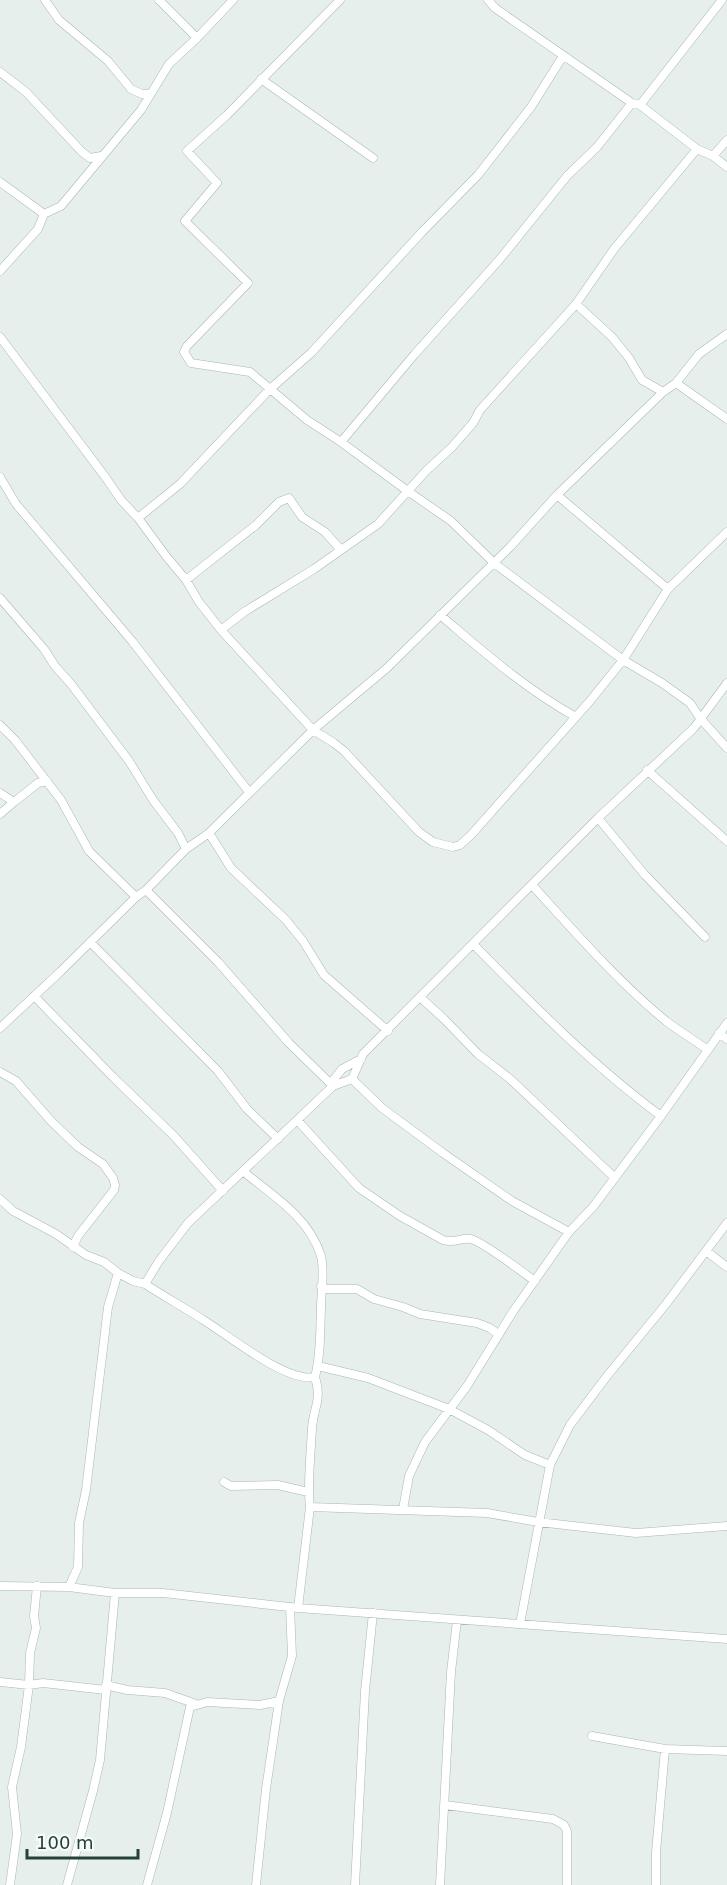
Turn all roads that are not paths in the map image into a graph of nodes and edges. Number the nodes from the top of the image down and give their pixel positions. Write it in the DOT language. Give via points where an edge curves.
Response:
graph roads {
  1 [pos="45,0"];
  2 [pos="159,0"];
  3 [pos="233,0"];
  4 [pos="340,0"];
  5 [pos="488,0"];
  6 [pos="722,0"];
  7 [pos="197,38"];
  8 [pos="564,56"];
  9 [pos="0,72"];
  10 [pos="261,80"];
  11 [pos="150,94"];
  12 [pos="636,104"];
  13 [pos="727,140"];
  14 [pos="697,149"];
  15 [pos="101,156"];
  16 [pos="713,156"];
  17 [pos="373,158"];
  18 [pos="727,167"];
  19 [pos="0,182"];
  20 [pos="44,214"];
  21 [pos="0,271"];
  22 [pos="576,304"];
  23 [pos="727,334"];
  24 [pos="0,338"];
  25 [pos="676,383"];
  26 [pos="269,390"];
  27 [pos="663,392"];
  28 [pos="727,419"];
  29 [pos="341,442"];
  30 [pos="0,477"];
  31 [pos="409,492"];
  32 [pos="557,495"];
  33 [pos="138,518"];
  34 [pos="727,532"];
  35 [pos="341,550"];
  36 [pos="494,563"];
  37 [pos="186,580"];
  38 [pos="668,589"];
  39 [pos="0,598"];
  40 [pos="440,615"];
  41 [pos="221,630"];
  42 [pos="623,660"];
  43 [pos="727,683"];
  44 [pos="576,717"];
  45 [pos="700,718"];
  46 [pos="0,725"];
  47 [pos="313,730"];
  48 [pos="727,748"];
  49 [pos="647,770"];
  50 [pos="46,781"];
  51 [pos="249,792"];
  52 [pos="0,793"];
  53 [pos="14,802"];
  54 [pos="0,814"];
  55 [pos="598,818"];
  56 [pos="209,833"];
  57 [pos="727,841"];
  58 [pos="186,849"];
  59 [pos="532,885"];
  60 [pos="146,890"];
  61 [pos="136,897"];
  62 [pos="705,937"];
  63 [pos="90,942"];
  64 [pos="473,944"];
  65 [pos="34,996"];
  66 [pos="420,997"];
  67 [pos="727,1023"];
  68 [pos="0,1028"];
  69 [pos="388,1031"];
  70 [pos="719,1034"];
  71 [pos="727,1039"];
  72 [pos="708,1050"];
  73 [pos="361,1059"];
  74 [pos="0,1072"];
  75 [pos="352,1079"];
  76 [pos="332,1084"];
  77 [pos="661,1116"];
  78 [pos="298,1121"];
  79 [pos="278,1139"];
  80 [pos="244,1172"];
  81 [pos="615,1178"];
  82 [pos="222,1191"];
  83 [pos="0,1198"];
  84 [pos="727,1223"];
  85 [pos="569,1232"];
  86 [pos="74,1247"];
  87 [pos="706,1251"];
  88 [pos="727,1267"];
  89 [pos="118,1273"];
  90 [pos="535,1281"];
  91 [pos="146,1284"];
  92 [pos="321,1286"];
  93 [pos="499,1335"];
  94 [pos="318,1366"];
  95 [pos="315,1377"];
  96 [pos="449,1409"];
  97 [pos="550,1465"];
  98 [pos="224,1482"];
  99 [pos="308,1492"];
  100 [pos="310,1508"];
  101 [pos="403,1509"];
  102 [pos="538,1522"];
  103 [pos="727,1526"];
  104 [pos="0,1586"];
  105 [pos="37,1586"];
  106 [pos="69,1587"];
  107 [pos="115,1593"];
  108 [pos="294,1607"];
  109 [pos="374,1613"];
  110 [pos="457,1620"];
  111 [pos="520,1624"];
  112 [pos="727,1639"];
  113 [pos="0,1682"];
  114 [pos="29,1685"];
  115 [pos="106,1688"];
  116 [pos="279,1701"];
  117 [pos="196,1704"];
  118 [pos="592,1736"];
  119 [pos="665,1749"];
  120 [pos="727,1751"];
  121 [pos="445,1805"];
  122 [pos="10,1885"];
  123 [pos="67,1885"];
  124 [pos="147,1885"];
  125 [pos="256,1885"];
  126 [pos="355,1885"];
  127 [pos="440,1885"];
  128 [pos="567,1885"];
  129 [pos="656,1885"];
  1 -- 11 [label="street" via="59,20 108,61 131,89"];
  2 -- 7 [label="street"];
  3 -- 7 [label="street"];
  4 -- 10 [label="street"];
  5 -- 8 [label="street"];
  6 -- 12 [label="street"];
  7 -- 11 [label="street" via="169,64"];
  8 -- 12 [label="street"];
  8 -- 26 [label="street" via="531,107 478,175 311,353"];
  9 -- 15 [label="street" via="26,92 82,152 90,158"];
  10 -- 17 [label="street"];
  10 -- 26 [label="street" via="188,150 217,183 184,221 248,283 184,352 191,363 250,372"];
  11 -- 15 [label="street"];
  12 -- 14 [label="street"];
  12 -- 29 [label="street" via="567,176"];
  13 -- 16 [label="street"];
  14 -- 16 [label="street"];
  14 -- 22 [label="street" via="614,249"];
  15 -- 20 [label="street" via="60,206"];
  16 -- 18 [label="street"];
  19 -- 20 [label="street"];
  20 -- 21 [label="street" via="38,229"];
  22 -- 27 [label="street" via="612,337 642,380"];
  22 -- 31 [label="street"];
  23 -- 25 [label="street" via="699,354"];
  24 -- 33 [label="street"];
  25 -- 27 [label="street"];
  25 -- 28 [label="street"];
  26 -- 29 [label="street"];
  26 -- 33 [label="street" via="180,484"];
  27 -- 32 [label="street"];
  29 -- 31 [label="street"];
  30 -- 51 [label="street" via="16,504 132,641"];
  31 -- 35 [label="street" via="378,524"];
  31 -- 36 [label="street" via="451,520"];
  32 -- 36 [label="street"];
  32 -- 38 [label="street"];
  33 -- 37 [label="street"];
  34 -- 38 [label="street"];
  35 -- 37 [label="street" via="325,532 302,517 289,498 279,502"];
  35 -- 41 [label="street"];
  36 -- 40 [label="street"];
  36 -- 42 [label="street"];
  37 -- 41 [label="street"];
  38 -- 42 [label="street"];
  39 -- 58 [label="street" via="129,761"];
  40 -- 44 [label="street" via="507,672"];
  40 -- 47 [label="street" via="387,668"];
  41 -- 47 [label="street"];
  42 -- 44 [label="street"];
  42 -- 45 [label="street" via="690,703"];
  43 -- 45 [label="street"];
  44 -- 47 [label="street" via="471,835 453,847 434,842 419,832 344,751"];
  45 -- 48 [label="street"];
  45 -- 49 [label="street"];
  46 -- 50 [label="street"];
  47 -- 51 [label="street"];
  49 -- 55 [label="street"];
  49 -- 57 [label="street"];
  50 -- 53 [label="street"];
  50 -- 61 [label="street" via="89,851"];
  51 -- 56 [label="street"];
  52 -- 53 [label="street"];
  53 -- 54 [label="street"];
  55 -- 59 [label="street"];
  55 -- 62 [label="street" via="645,875"];
  56 -- 58 [label="street"];
  56 -- 69 [label="street" via="231,868 286,920 324,975"];
  58 -- 60 [label="street"];
  59 -- 64 [label="street"];
  59 -- 72 [label="street" via="623,982"];
  60 -- 61 [label="street"];
  60 -- 76 [label="street"];
  61 -- 63 [label="street"];
  63 -- 65 [label="street"];
  63 -- 79 [label="street" via="218,1071 247,1109"];
  64 -- 66 [label="street"];
  64 -- 77 [label="street" via="547,1019 621,1086"];
  65 -- 68 [label="street"];
  65 -- 82 [label="street" via="166,1128"];
  66 -- 69 [label="street"];
  66 -- 81 [label="street"];
  67 -- 70 [label="street"];
  69 -- 73 [label="street"];
  70 -- 71 [label="street"];
  70 -- 72 [label="street"];
  72 -- 77 [label="street"];
  73 -- 75 [label="street"];
  73 -- 76 [label="street" via="342,1069"];
  74 -- 86 [label="street" via="16,1081 51,1121 98,1160 113,1178 114,1190 78,1236"];
  75 -- 76 [label="street"];
  75 -- 85 [label="street" via="382,1108 512,1201"];
  76 -- 78 [label="street"];
  77 -- 81 [label="street"];
  78 -- 79 [label="street"];
  78 -- 90 [label="street" via="359,1188 400,1216 443,1240 477,1242"];
  79 -- 80 [label="street"];
  80 -- 82 [label="street"];
  80 -- 92 [label="street" via="304,1224 321,1257"];
  81 -- 85 [label="street"];
  82 -- 91 [label="street" via="188,1223"];
  83 -- 86 [label="street" via="13,1211"];
  84 -- 87 [label="street"];
  85 -- 90 [label="street"];
  86 -- 89 [label="street"];
  87 -- 88 [label="street"];
  87 -- 97 [label="street" via="570,1425"];
  89 -- 91 [label="street"];
  89 -- 106 [label="street" via="108,1307 79,1523 78,1567"];
  90 -- 93 [label="street"];
  91 -- 95 [label="street" via="272,1365 302,1377"];
  92 -- 93 [label="street" via="357,1289 374,1299 420,1314 477,1323"];
  92 -- 94 [label="street"];
  93 -- 96 [label="street"];
  94 -- 95 [label="street"];
  94 -- 96 [label="street" via="368,1378"];
  95 -- 99 [label="street" via="319,1392 312,1426"];
  96 -- 97 [label="street" via="525,1455"];
  96 -- 101 [label="street" via="414,1463"];
  97 -- 102 [label="street"];
  98 -- 99 [label="street" via="231,1486 278,1485"];
  99 -- 100 [label="street"];
  100 -- 101 [label="street"];
  100 -- 108 [label="street"];
  101 -- 102 [label="street" via="487,1513"];
  102 -- 103 [label="street" via="636,1533"];
  102 -- 111 [label="street"];
  104 -- 105 [label="street"];
  105 -- 106 [label="street"];
  105 -- 114 [label="street"];
  106 -- 107 [label="street"];
  107 -- 108 [label="street" via="163,1593"];
  107 -- 115 [label="street"];
  108 -- 109 [label="street"];
  108 -- 116 [label="street" via="292,1656"];
  109 -- 110 [label="street"];
  109 -- 126 [label="street" via="365,1691"];
  110 -- 111 [label="street"];
  110 -- 121 [label="street"];
  111 -- 112 [label="street"];
  113 -- 114 [label="street"];
  114 -- 115 [label="street"];
  114 -- 122 [label="street" via="12,1788 16,1834"];
  115 -- 117 [label="street" via="165,1693"];
  115 -- 123 [label="street" via="100,1760"];
  116 -- 117 [label="street" via="260,1705"];
  116 -- 125 [label="street"];
  117 -- 124 [label="street" via="190,1707"];
  118 -- 119 [label="street"];
  119 -- 120 [label="street"];
  119 -- 129 [label="street"];
  121 -- 127 [label="street"];
  121 -- 128 [label="street" via="559,1822 567,1831"];
}
